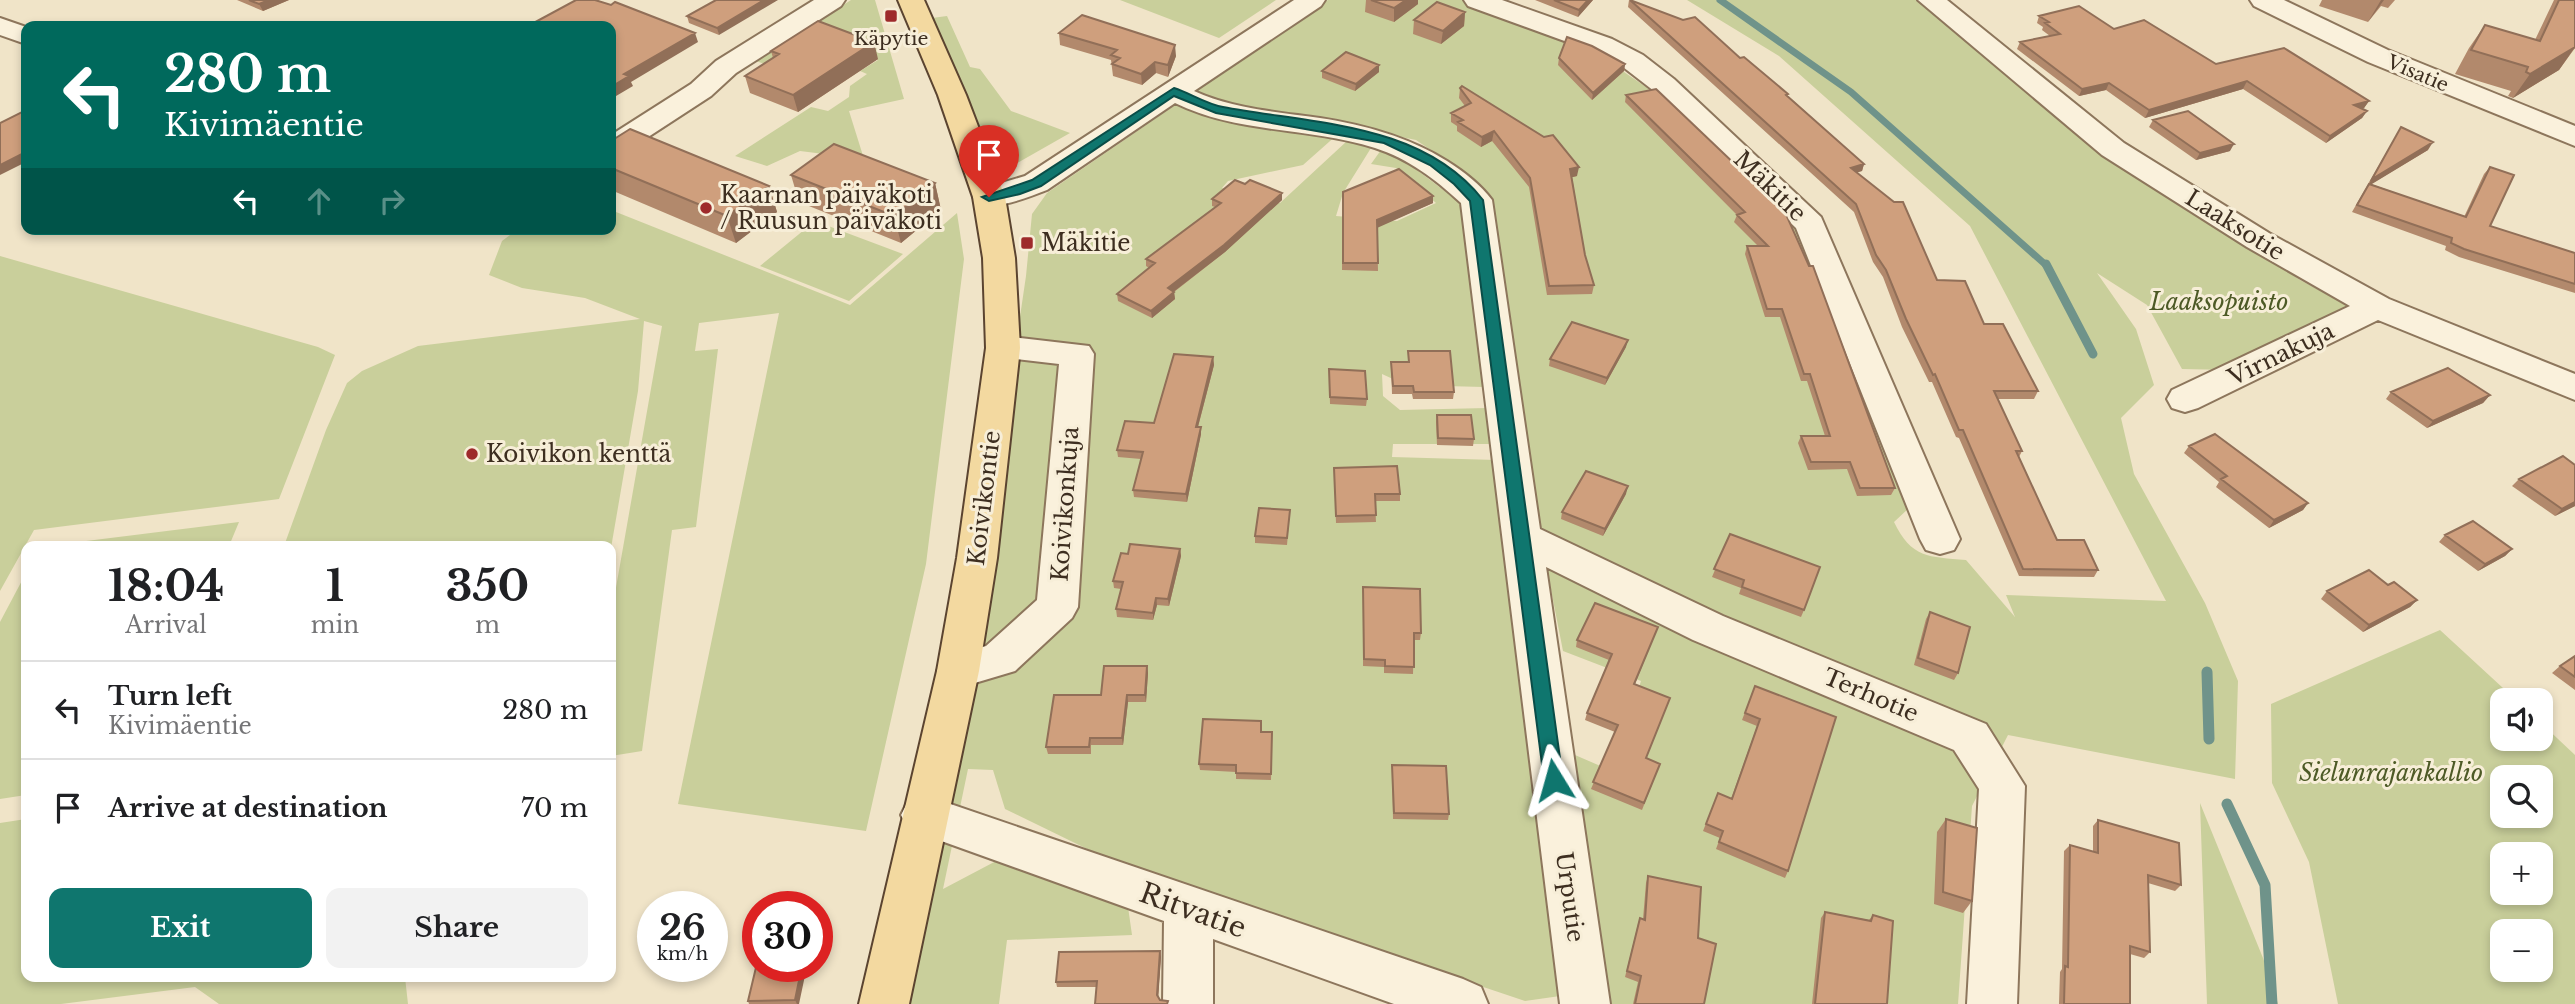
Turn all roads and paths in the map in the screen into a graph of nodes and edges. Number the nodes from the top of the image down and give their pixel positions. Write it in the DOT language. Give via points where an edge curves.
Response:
graph roads {
  1 [pos="911,0"];
  2 [pos="1312,0"];
  3 [pos="1478,0"];
  4 [pos="1931,0"];
  5 [pos="2263,0"];
  6 [pos="809,6"];
  7 [pos="0,26"];
  8 [pos="21,34"];
  9 [pos="1174,92"];
  10 [pos="2575,137"];
  11 [pos="616,145"];
  12 [pos="989,197"];
  13 [pos="2377,307"];
  14 [pos="1003,348"];
  15 [pos="2575,388"];
  16 [pos="2185,399"];
  17 [pos="1521,538"];
  18 [pos="1940,539"];
  19 [pos="958,671"];
  20 [pos="923,815"];
  21 [pos="1188,908"];
  22 [pos="884,1004"];
  23 [pos="1188,1004"];
  24 [pos="1463,1004"];
  25 [pos="1584,1004"];
  26 [pos="1992,1004"];
  1 -- 12 [label="main road, Koivikontie" via="952,94"];
  2 -- 9 [label="street"];
  3 -- 18 [label="street, Mäkitie" via="1602,45 1633,61 1810,224"];
  4 -- 13 [label="street, Laaksotie" via="2113,149 2258,240"];
  5 -- 10 [label="street, Visatie" via="2385,59"];
  6 -- 11 [label="street" via="701,90"];
  7 -- 8 [label="street"];
  9 -- 12 [label="street" via="1036,183"];
  9 -- 17 [label="street, Urputie" via="1216,110 1389,141 1434,162 1476,200"];
  12 -- 14 [label="main road, Koivikontie" via="999,258"];
  13 -- 15 [label="street, Laaksotie"];
  13 -- 16 [label="street, Virnakuja"];
  14 -- 19 [label="main road, Koivikontie"];
  14 -- 19 [label="street, Koivikonkuja" via="1077,354 1057,607 1000,659"];
  17 -- 25 [label="street, Urputie"];
  17 -- 26 [label="street, Terhotie" via="1708,628 1970,737 2003,786"];
  19 -- 20 [label="main road, Koivikontie"];
  20 -- 21 [label="street, Ritvatie"];
  20 -- 22 [label="main road, Koivikontie"];
  21 -- 23 [label="street"];
  21 -- 24 [label="street, Ritvatie"];
}
